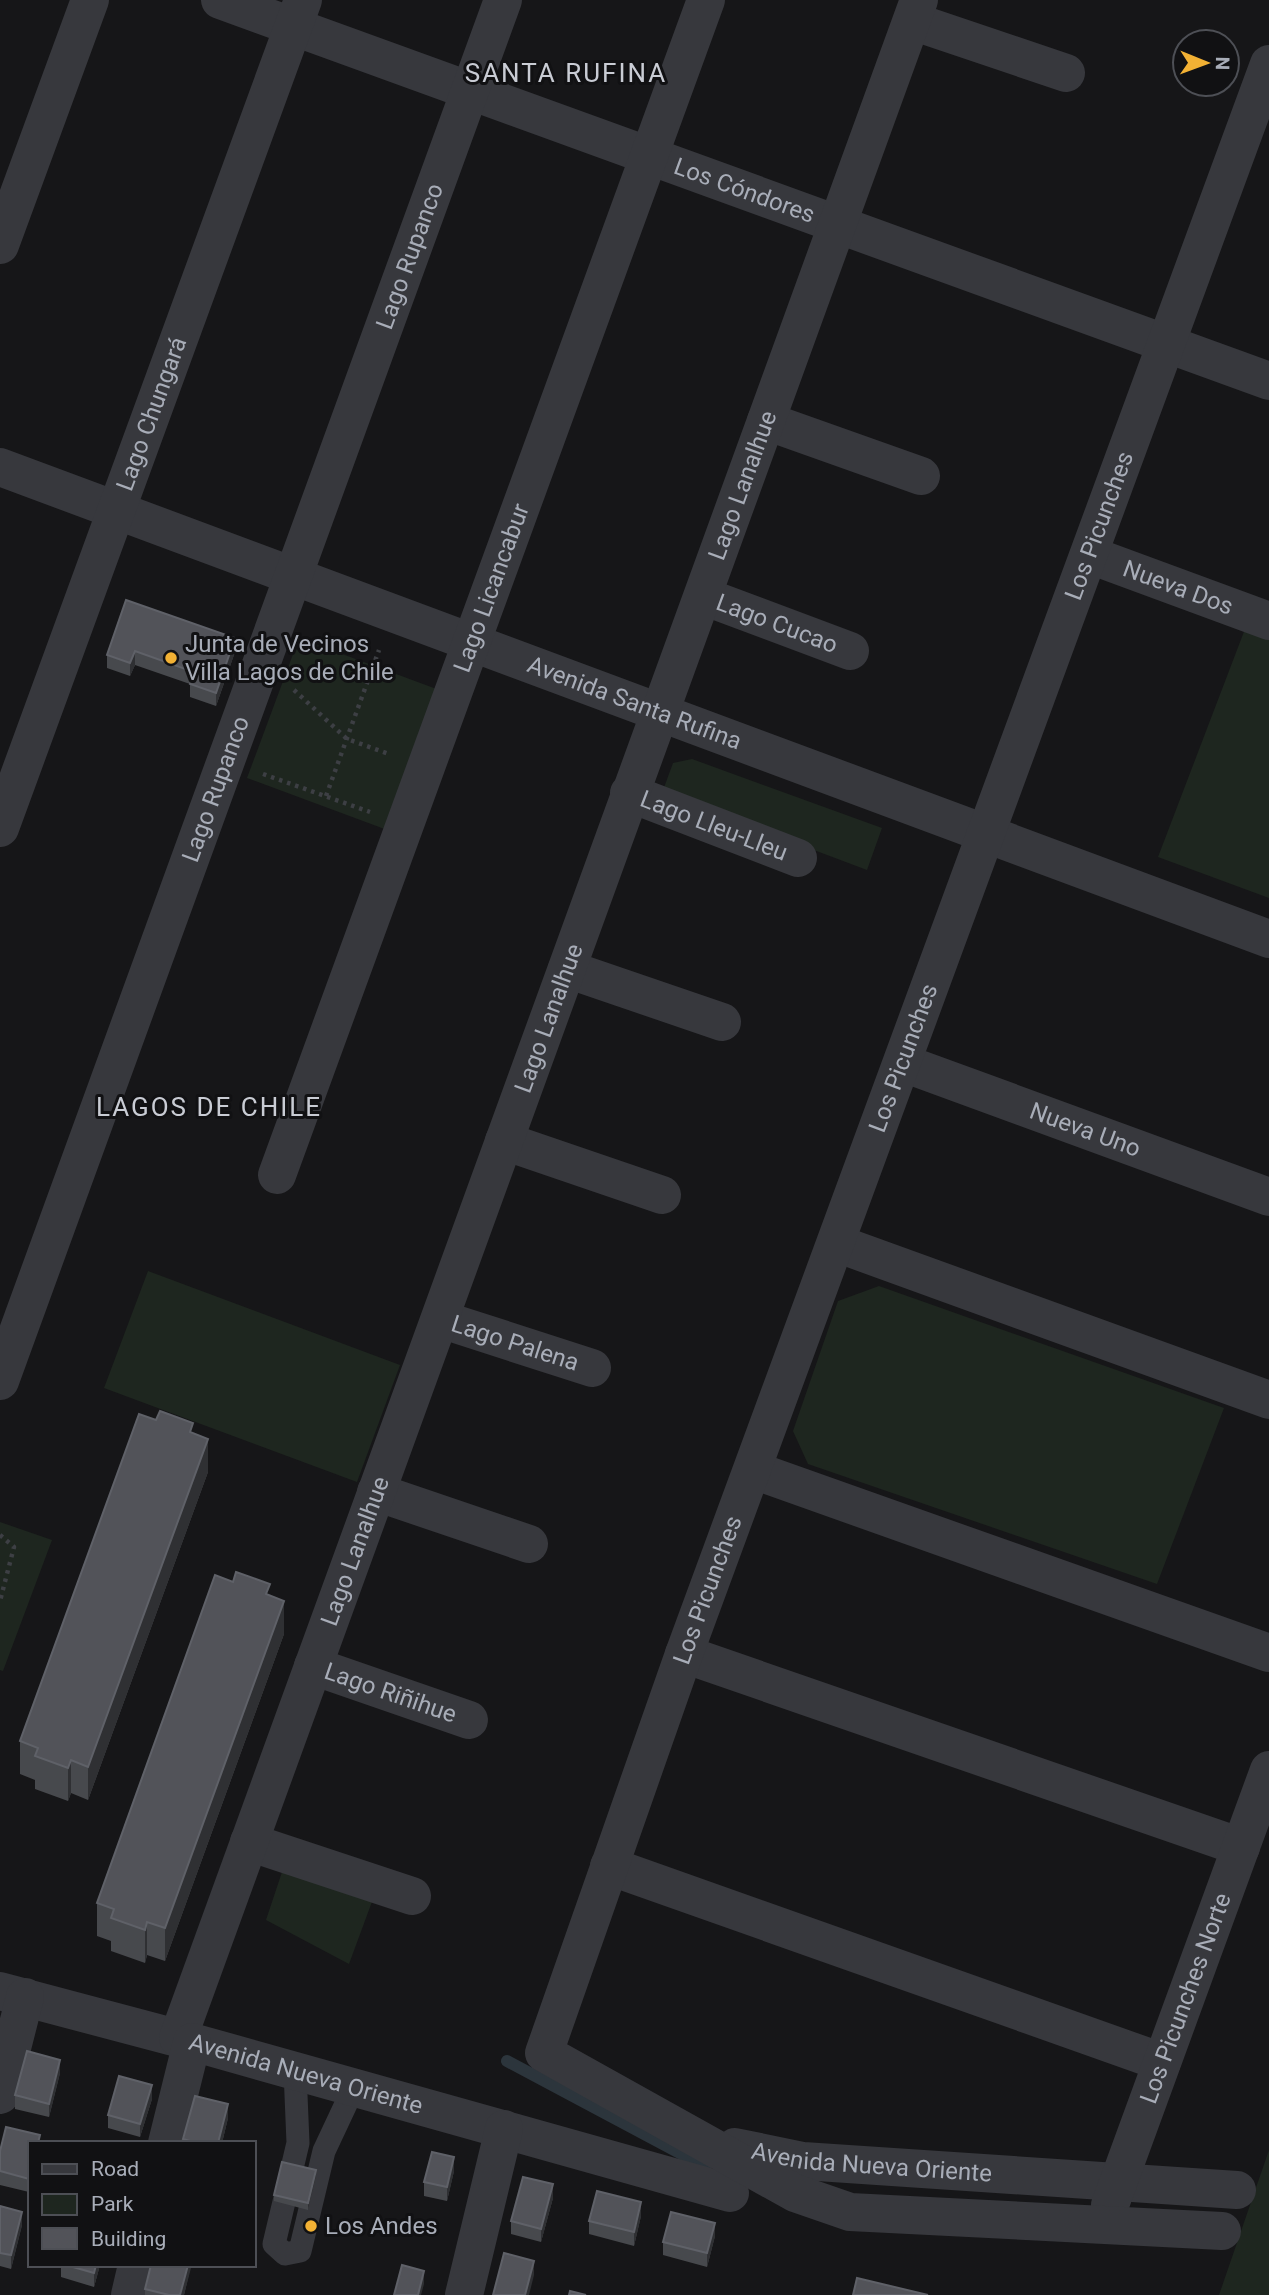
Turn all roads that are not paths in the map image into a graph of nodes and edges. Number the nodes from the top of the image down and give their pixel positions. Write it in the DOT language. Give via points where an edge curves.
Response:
graph roads {
  1 [pos="90,0"];
  2 [pos="220,0"];
  3 [pos="503,0"];
  4 [pos="706,0"];
  5 [pos="915,11"];
  6 [pos="298,13"];
  7 [pos="1269,64"];
  8 [pos="1066,72"];
  9 [pos="471,91"];
  10 [pos="1256,139"];
  11 [pos="650,156"];
  12 [pos="838,224"];
  13 [pos="0,245"];
  14 [pos="1167,344"];
  15 [pos="1269,381"];
  16 [pos="766,421"];
  17 [pos="0,467"];
  18 [pos="921,476"];
  19 [pos="116,510"];
  20 [pos="1090,555"];
  21 [pos="294,576"];
  22 [pos="702,596"];
  23 [pos="1269,621"];
  24 [pos="472,642"];
  25 [pos="850,651"];
  26 [pos="660,712"];
  27 [pos="629,793"];
  28 [pos="0,828"];
  29 [pos="987,834"];
  30 [pos="799,858"];
  31 [pos="1269,939"];
  32 [pos="567,969"];
  33 [pos="722,1022"];
  34 [pos="903,1063"];
  35 [pos="504,1141"];
  36 [pos="277,1175"];
  37 [pos="662,1195"];
  38 [pos="1269,1196"];
  39 [pos="836,1243"];
  40 [pos="440,1319"];
  41 [pos="592,1368"];
  42 [pos="0,1381"];
  43 [pos="1269,1400"];
  44 [pos="753,1470"];
  45 [pos="376,1492"];
  46 [pos="529,1544"];
  47 [pos="1269,1653"];
  48 [pos="684,1654"];
  49 [pos="313,1666"];
  50 [pos="469,1720"];
  51 [pos="1269,1770"];
  52 [pos="249,1842"];
  53 [pos="1241,1847"];
  54 [pos="609,1866"];
  55 [pos="412,1896"];
  56 [pos="12,1994"];
  57 [pos="185,2040"];
  58 [pos="1162,2062"];
  59 [pos="295,2070"];
  60 [pos="354,2087"];
  61 [pos="0,2095"];
  62 [pos="504,2129"];
  63 [pos="686,2132"];
  64 [pos="167,2141"];
  65 [pos="1119,2181"];
  66 [pos="1237,2190"];
  67 [pos="730,2193"];
  68 [pos="1103,2225"];
  69 [pos="1222,2231"];
  70 [pos="137,2267"];
  71 [pos="130,2295"];
  72 [pos="464,2295"];
  1 -- 13 [label="street"];
  2 -- 6 [label="street, Los Cóndores"];
  3 -- 9 [label="street, Lago Rupanco"];
  4 -- 11 [label="street, Lago Licancabur"];
  5 -- 8 [label="street"];
  5 -- 12 [label="street, Lago Lanalhue"];
  6 -- 9 [label="street, Los Cóndores"];
  6 -- 19 [label="street, Lago Chungará"];
  7 -- 10 [label="street, Los Picunches"];
  9 -- 11 [label="street, Los Cóndores"];
  9 -- 21 [label="street, Lago Rupanco"];
  10 -- 14 [label="street, Los Picunches"];
  11 -- 12 [label="street, Los Cóndores"];
  11 -- 24 [label="street, Lago Licancabur"];
  12 -- 14 [label="street, Los Cóndores"];
  12 -- 16 [label="street, Lago Lanalhue"];
  14 -- 15 [label="street, Los Cóndores"];
  14 -- 20 [label="street, Los Picunches"];
  16 -- 18 [label="street"];
  16 -- 22 [label="street, Lago Lanalhue"];
  17 -- 19 [label="street, Avenida Santa Rufina"];
  19 -- 21 [label="street, Avenida Santa Rufina"];
  19 -- 28 [label="street, Lago Chungará"];
  20 -- 23 [label="street, Nueva Dos"];
  20 -- 29 [label="street, Los Picunches"];
  21 -- 24 [label="street, Avenida Santa Rufina"];
  21 -- 42 [label="street, Lago Rupanco"];
  22 -- 25 [label="street, Lago Cucao"];
  22 -- 26 [label="street, Lago Lanalhue"];
  24 -- 26 [label="street, Avenida Santa Rufina"];
  24 -- 36 [label="street, Lago Licancabur"];
  26 -- 27 [label="street, Lago Lanalhue"];
  26 -- 29 [label="street, Avenida Santa Rufina"];
  27 -- 30 [label="street, Lago Lleu-Lleu"];
  27 -- 32 [label="street, Lago Lanalhue"];
  29 -- 31 [label="street, Avenida Santa Rufina"];
  29 -- 34 [label="street, Los Picunches"];
  32 -- 33 [label="street"];
  32 -- 35 [label="street, Lago Lanalhue"];
  34 -- 38 [label="street, Nueva Uno"];
  34 -- 39 [label="street, Los Picunches"];
  35 -- 37 [label="street"];
  35 -- 40 [label="street, Lago Lanalhue"];
  39 -- 43 [label="street"];
  39 -- 44 [label="street, Los Picunches"];
  40 -- 41 [label="street, Lago Palena"];
  40 -- 45 [label="street, Lago Lanalhue"];
  44 -- 47 [label="street"];
  44 -- 48 [label="street, Los Picunches"];
  45 -- 46 [label="street"];
  45 -- 49 [label="street, Lago Lanalhue"];
  48 -- 53 [label="street"];
  48 -- 54 [label="street, Los Picunches"];
  49 -- 50 [label="street, Lago Riñihue"];
  49 -- 52 [label="street, Lago Lanalhue"];
  51 -- 53 [label="street, Los Picunches Norte"];
  52 -- 55 [label="street"];
  52 -- 57 [label="street, Lago Lanalhue"];
  53 -- 58 [label="street, Los Picunches Norte"];
  54 -- 58 [label="street"];
  54 -- 63 [label="street, Los Picunches" via="544,2053"];
  56 -- 57 [label="street, Avenida Nueva Oriente"];
  56 -- 61 [label="street"];
  57 -- 59 [label="street, Avenida Nueva Oriente"];
  57 -- 64 [label="street, Lago Lanalhue"];
  58 -- 65 [label="street, Los Picunches Norte"];
  59 -- 60 [label="street, Avenida Nueva Oriente"];
  59 -- 60 [label="lane" via="298,2143 274,2244 285,2254 300,2251 324,2151"];
  60 -- 62 [label="street, Avenida Nueva Oriente"];
  62 -- 67 [label="street, Avenida Nueva Oriente"];
  62 -- 72 [label="street"];
  63 -- 65 [label="street, Avenida Nueva Oriente" via="803,2161"];
  63 -- 68 [label="street, Avenida Nueva Oriente" via="795,2193 850,2212"];
  65 -- 66 [label="street, Avenida Nueva Oriente"];
  65 -- 68 [label="street, Los Picunches Norte"];
  68 -- 69 [label="street, Avenida Nueva Oriente"];
  70 -- 71 [label="street"];
}
